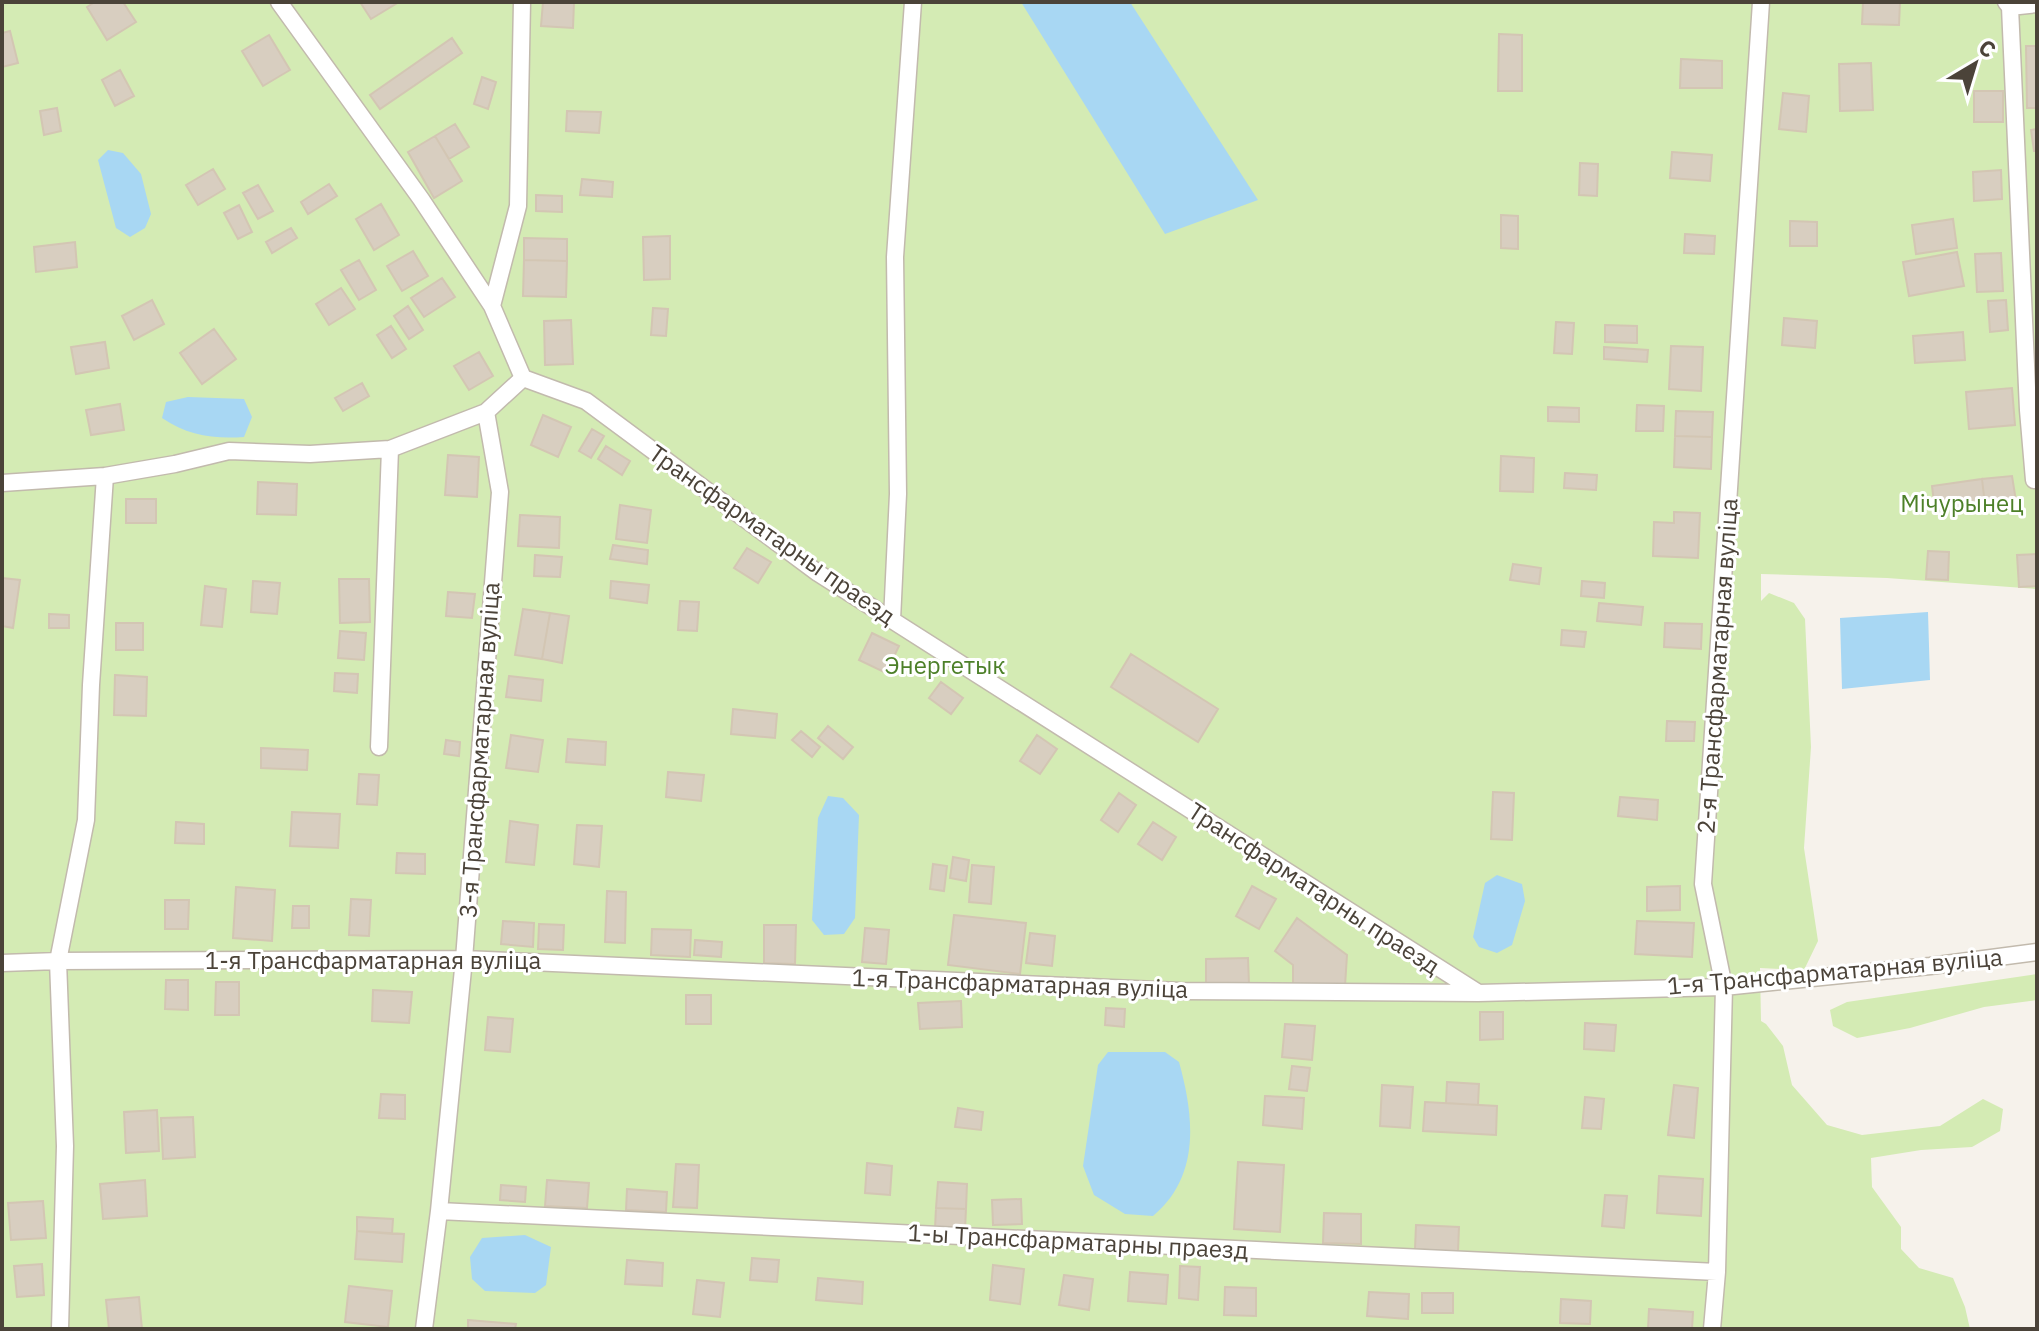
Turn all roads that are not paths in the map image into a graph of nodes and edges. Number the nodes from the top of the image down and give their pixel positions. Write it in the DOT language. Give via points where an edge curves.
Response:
graph roads {
  1 [pos="279,2"];
  2 [pos="522,2"];
  3 [pos="913,2"];
  4 [pos="1761,2"];
  5 [pos="2008,4"];
  6 [pos="2037,4"];
  7 [pos="492,306"];
  8 [pos="523,378"];
  9 [pos="2033,409"];
  10 [pos="486,412"];
  11 [pos="390,449"];
  12 [pos="105,476"];
  13 [pos="2034,480"];
  14 [pos="2,483"];
  15 [pos="892,620"];
  16 [pos="379,747"];
  17 [pos="2037,952"];
  18 [pos="464,959"];
  19 [pos="58,961"];
  20 [pos="2,963"];
  21 [pos="1724,987"];
  22 [pos="1478,993"];
  23 [pos="439,1211"];
  24 [pos="1717,1272"];
  25 [pos="60,1329"];
  26 [pos="424,1329"];
  27 [pos="1712,1329"];
  1 -- 7 [label="lane"];
  2 -- 7 [label="lane" via="518,206"];
  3 -- 15 [label="lane" via="895,257 898,494"];
  4 -- 21 [label="lane, 2-я Трансфарматарная вуліца" via="1703,884"];
  5 -- 6 [label="lane"];
  5 -- 9 [label="lane"];
  7 -- 8 [label="lane"];
  8 -- 10 [label="lane"];
  8 -- 15 [label="lane, Трансфарматарны праезд" via="586,401 818,573"];
  9 -- 13 [label="lane"];
  10 -- 11 [label="lane"];
  10 -- 18 [label="lane, 3-я Трансфарматарная вуліца" via="500,492"];
  11 -- 12 [label="lane" via="310,454 229,451"];
  11 -- 16 [label="lane"];
  12 -- 14 [label="lane"];
  12 -- 19 [label="lane" via="86,820"];
  15 -- 22 [label="lane, Трансфарматарны праезд"];
  17 -- 21 [label="lane, 1-я Трансфарматарная вуліца"];
  18 -- 19 [label="lane, 1-я Трансфарматарная вуліца"];
  18 -- 22 [label="lane, 1-я Трансфарматарная вуліца" via="1180,991"];
  18 -- 23 [label="lane, 3-я Трансфарматарная вуліца"];
  19 -- 20 [label="lane, 1-я Трансфарматарная вуліца"];
  19 -- 25 [label="lane" via="65,1146"];
  21 -- 22 [label="lane, 1-я Трансфарматарная вуліца"];
  21 -- 24 [label="lane, 2-я Трансфарматарная вуліца"];
  23 -- 24 [label="lane, 1-ы Трансфарматарны праезд"];
  23 -- 26 [label="lane, 3-я Трансфарматарная вуліца"];
  24 -- 27 [label="lane, 2-я Трансфарматарная вуліца"];
}
